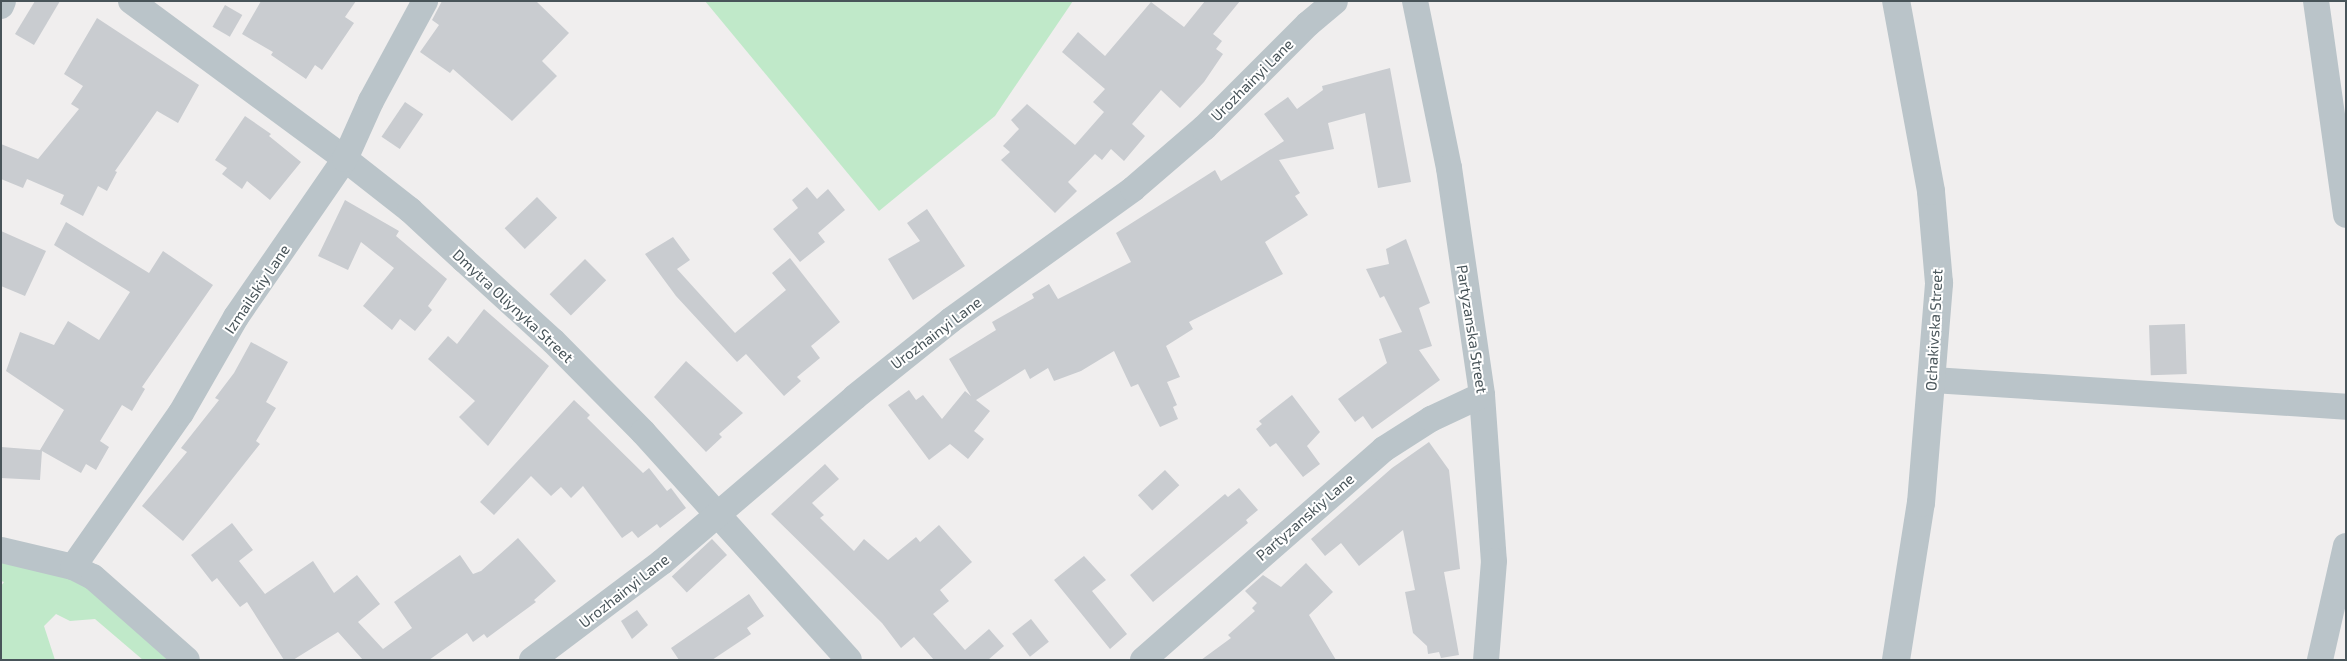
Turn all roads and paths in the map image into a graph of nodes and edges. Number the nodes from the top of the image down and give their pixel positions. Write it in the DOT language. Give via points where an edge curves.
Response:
graph roads {
  1 [pos="3,1"];
  2 [pos="131,1"];
  3 [pos="425,1"];
  4 [pos="1335,1"];
  5 [pos="1415,1"];
  6 [pos="1896,1"];
  7 [pos="2316,1"];
  8 [pos="1,6"];
  9 [pos="345,159"];
  10 [pos="2346,215"];
  11 [pos="1933,380"];
  12 [pos="1482,395"];
  13 [pos="2346,407"];
  14 [pos="718,514"];
  15 [pos="2346,546"];
  16 [pos="1,550"];
  17 [pos="73,567"];
  18 [pos="187,660"];
  19 [pos="532,660"];
  20 [pos="850,660"];
  21 [pos="1143,660"];
  22 [pos="1486,660"];
  23 [pos="1896,660"];
  24 [pos="2320,660"];
  1 -- 8 [label="street"];
  2 -- 9 [label="street, Dmytra Oliynyka Street"];
  3 -- 9 [label="street, Izmailskiy Lane" via="371,101"];
  4 -- 14 [label="street, Urozhainyi Lane" via="1204,128 1133,189 951,320 855,396"];
  5 -- 12 [label="street, Partyzanska Street" via="1449,168"];
  6 -- 11 [label="street, Ochakivska Street" via="1931,191 1940,283"];
  7 -- 10 [label="street"];
  9 -- 14 [label="street, Dmytra Oliynyka Street" via="410,210 553,341"];
  9 -- 17 [label="street, Izmailskiy Lane" via="236,317 181,413"];
  11 -- 13 [label="street"];
  11 -- 23 [label="street, Ochakivska Street" via="1922,503"];
  12 -- 21 [label="street, Partyzanskiy Lane" via="1431,419 1384,449"];
  12 -- 22 [label="street, Partyzanska Street" via="1494,561"];
  14 -- 19 [label="street, Urozhainyi Lane" via="662,562"];
  14 -- 20 [label="street, Dmytra Oliynyka Street"];
  15 -- 24 [label="street"];
  16 -- 17 [label="street"];
  17 -- 18 [label="street" via="93,577"];
}
